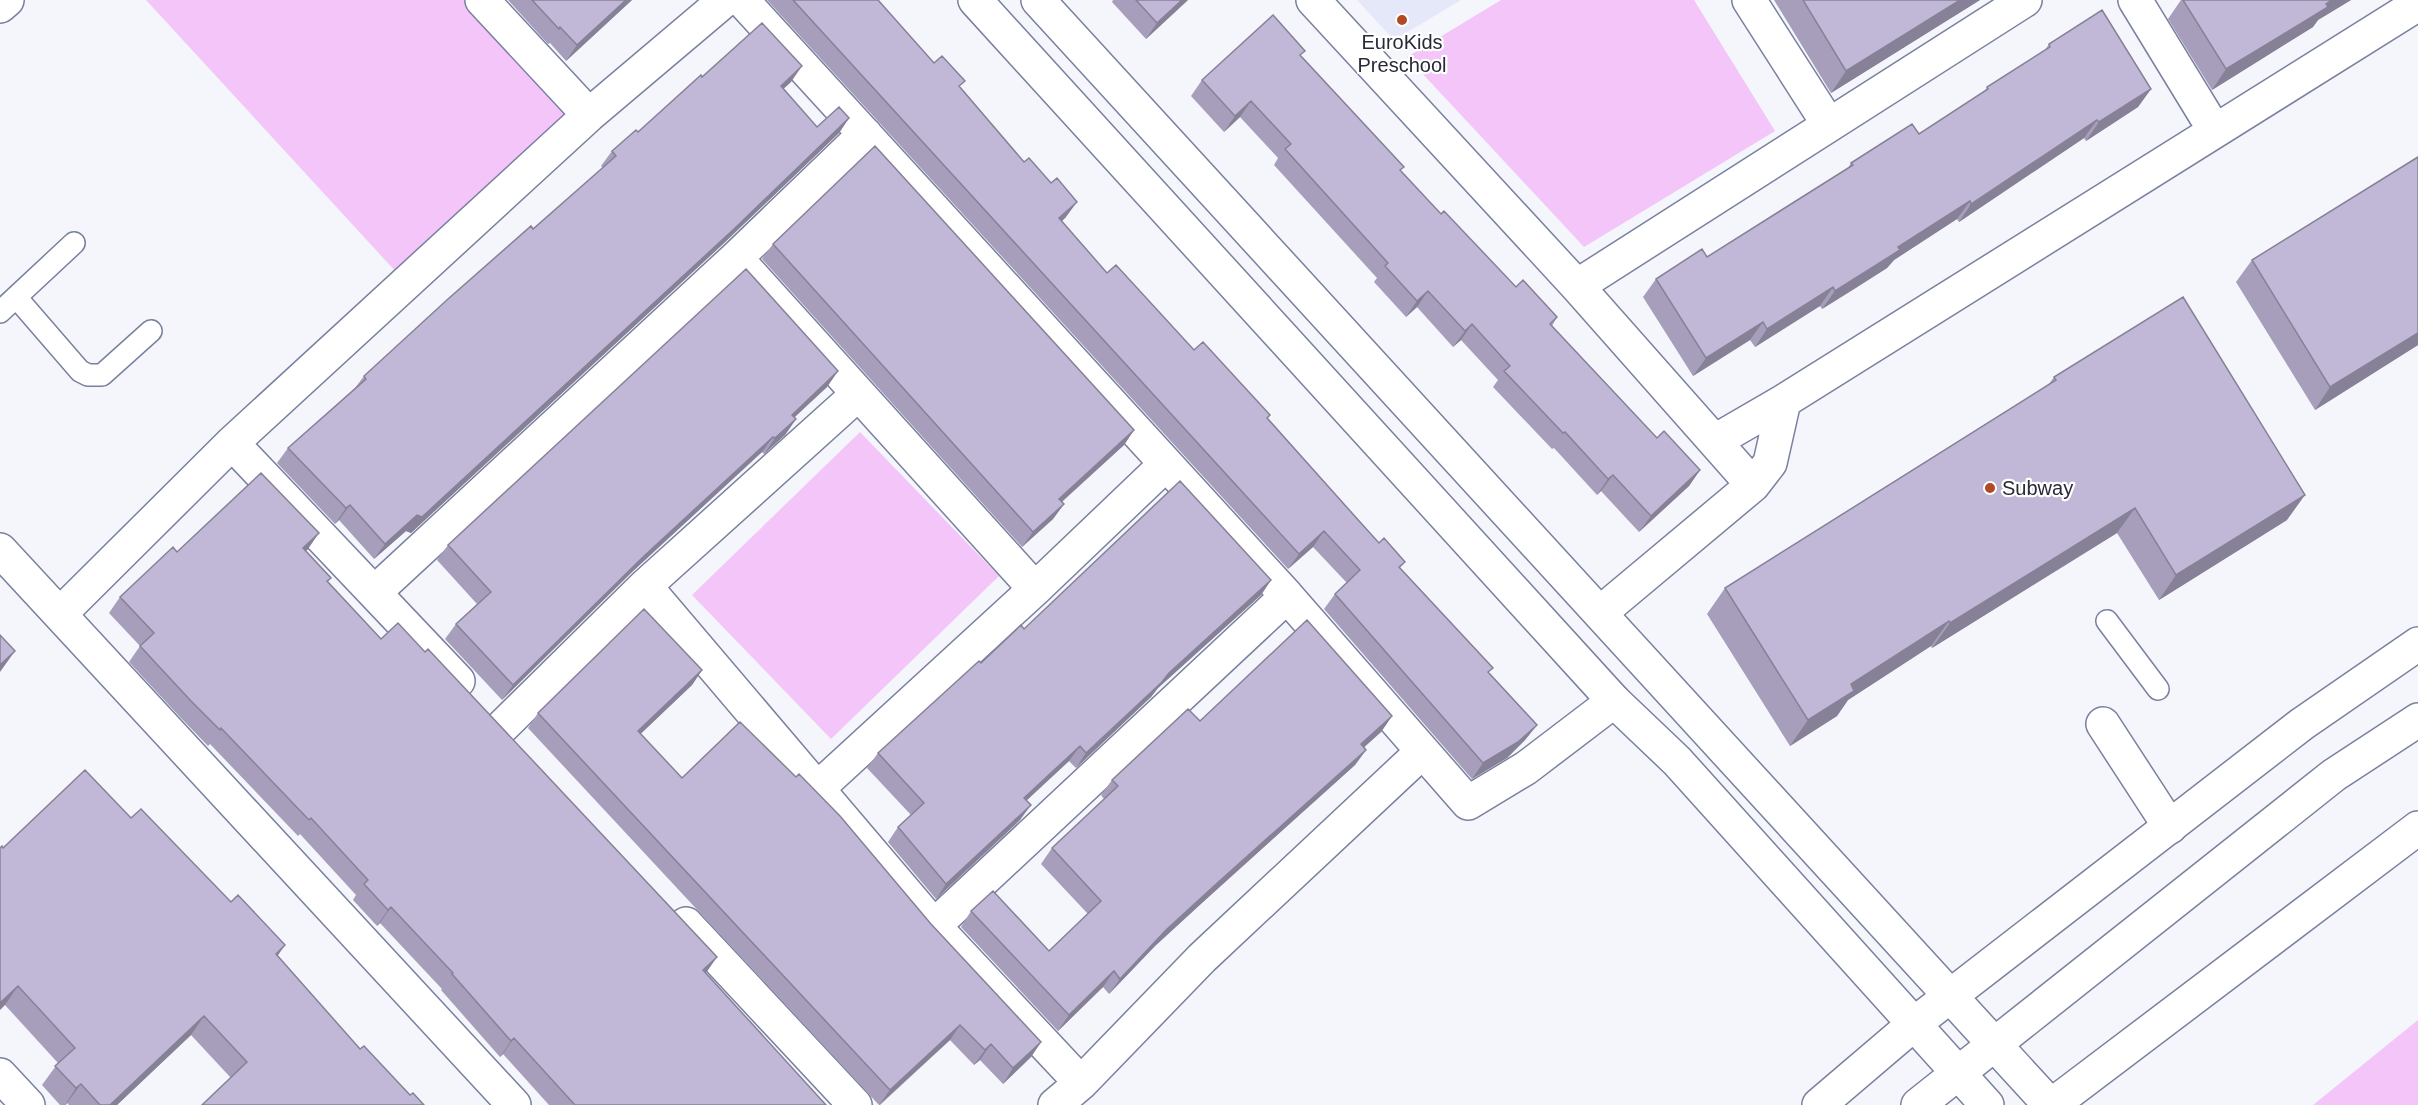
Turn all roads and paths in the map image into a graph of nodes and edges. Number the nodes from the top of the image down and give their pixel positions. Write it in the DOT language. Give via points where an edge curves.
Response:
graph roads {
  1 [pos="7,0"];
  2 [pos="482,0"];
  3 [pos="724,0"];
  4 [pos="742,0"];
  5 [pos="975,0"];
  6 [pos="1038,0"];
  7 [pos="1313,0"];
  8 [pos="1749,0"];
  9 [pos="2025,0"];
  10 [pos="2135,0"];
  11 [pos="2418,4"];
  12 [pos="0,6"];
  13 [pos="589,115"];
  14 [pos="1829,125"];
  15 [pos="2215,131"];
  16 [pos="865,134"];
  17 [pos="74,243"];
  18 [pos="736,258"];
  19 [pos="1576,286"];
  20 [pos="16,297"];
  21 [pos="0,312"];
  22 [pos="151,331"];
  23 [pos="858,394"];
  24 [pos="1784,401"];
  25 [pos="1715,441"];
  26 [pos="232,443"];
  27 [pos="1166,464"];
  28 [pos="1753,485"];
  29 [pos="0,550"];
  30 [pos="645,586"];
  31 [pos="1035,589"];
  32 [pos="375,592"];
  33 [pos="1287,596"];
  34 [pos="1600,612"];
  35 [pos="60,614"];
  36 [pos="2107,621"];
  37 [pos="2418,644"];
  38 [pos="2158,689"];
  39 [pos="1614,701"];
  40 [pos="2418,720"];
  41 [pos="2103,724"];
  42 [pos="502,727"];
  43 [pos="1422,752"];
  44 [pos="526,753"];
  45 [pos="817,789"];
  46 [pos="2170,827"];
  47 [pos="2418,828"];
  48 [pos="662,899"];
  49 [pos="934,926"];
  50 [pos="1950,995"];
  51 [pos="1914,1024"];
  52 [pos="1994,1044"];
  53 [pos="1958,1073"];
  54 [pos="0,1075"];
  55 [pos="1081,1083"];
  56 [pos="28,1105"];
  57 [pos="514,1105"];
  58 [pos="855,1105"];
  59 [pos="1055,1105"];
  60 [pos="1819,1105"];
  61 [pos="1918,1105"];
  62 [pos="1987,1105"];
  63 [pos="2051,1105"];
  1 -- 12 [label="street"];
  2 -- 13 [label="street"];
  3 -- 13 [label="street"];
  4 -- 16 [label="street"];
  5 -- 39 [label="street"];
  6 -- 34 [label="street"];
  7 -- 19 [label="street"];
  8 -- 14 [label="street"];
  9 -- 14 [label="street"];
  10 -- 15 [label="street"];
  11 -- 15 [label="street"];
  13 -- 26 [label="street"];
  14 -- 19 [label="street"];
  15 -- 24 [label="street"];
  16 -- 18 [label="street"];
  16 -- 27 [label="street"];
  17 -- 20 [label="lane"];
  18 -- 23 [label="street"];
  18 -- 32 [label="street"];
  19 -- 25 [label="street"];
  20 -- 21 [label="lane"];
  20 -- 22 [label="lane" via="80,371 88,375 102,375"];
  23 -- 30 [label="street"];
  23 -- 31 [label="street"];
  24 -- 25 [label="street"];
  24 -- 28 [label="street" via="1770,463"];
  25 -- 28 [label="street"];
  26 -- 32 [label="street"];
  26 -- 35 [label="street"];
  27 -- 31 [label="street"];
  27 -- 33 [label="street"];
  28 -- 34 [label="street"];
  29 -- 35 [label="street"];
  30 -- 42 [label="street"];
  30 -- 45 [label="street"];
  31 -- 45 [label="street"];
  32 -- 42 [label="street"];
  33 -- 43 [label="street"];
  33 -- 49 [label="street"];
  34 -- 50 [label="street"];
  35 -- 57 [label="street"];
  36 -- 38 [label="lane"];
  37 -- 46 [label="street" via="2302,724"];
  39 -- 43 [label="street" via="1526,768 1468,803"];
  39 -- 51 [label="street" via="1677,761"];
  40 -- 52 [label="street" via="2334,776"];
  41 -- 46 [label="street"];
  42 -- 44 [label="street"];
  43 -- 55 [label="street" via="1202,958"];
  45 -- 49 [label="street"];
  46 -- 50 [label="street"];
  47 -- 63 [label="street"];
  48 -- 58 [label="street"];
  49 -- 55 [label="street"];
  50 -- 51 [label="street"];
  50 -- 52 [label="street"];
  51 -- 53 [label="street"];
  51 -- 60 [label="street"];
  52 -- 53 [label="street"];
  52 -- 63 [label="street"];
  53 -- 61 [label="street"];
  53 -- 62 [label="street"];
  54 -- 56 [label="street"];
  55 -- 59 [label="street"];
}
